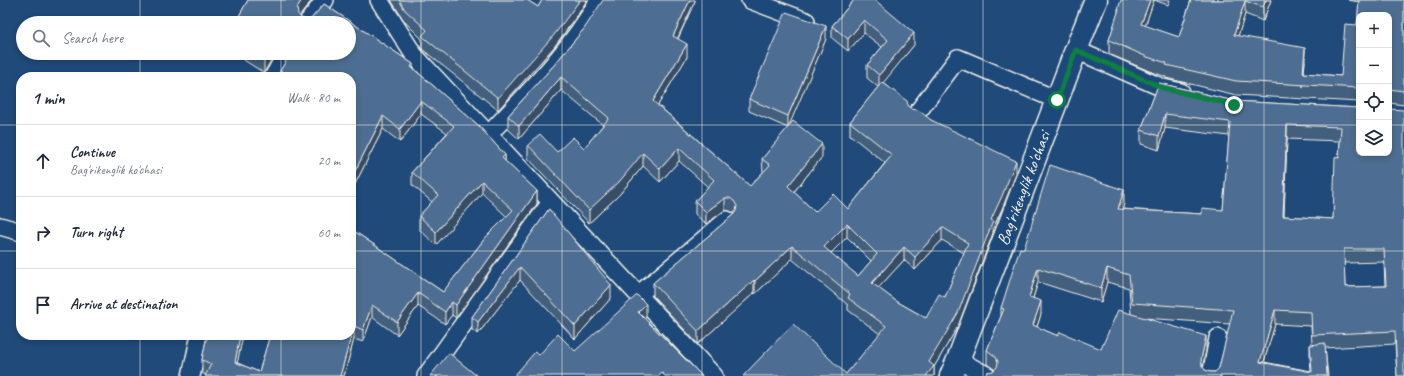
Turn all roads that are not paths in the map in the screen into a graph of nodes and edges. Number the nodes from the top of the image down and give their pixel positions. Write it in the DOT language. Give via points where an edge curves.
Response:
graph roads {
  1 [pos="325,0"];
  2 [pos="379,0"];
  3 [pos="599,0"];
  4 [pos="750,0"];
  5 [pos="1096,0"];
  6 [pos="312,16"];
  7 [pos="819,26"];
  8 [pos="1076,50"];
  9 [pos="284,60"];
  10 [pos="276,72"];
  11 [pos="1199,96"];
  12 [pos="1057,100"];
  13 [pos="917,113"];
  14 [pos="488,135"];
  15 [pos="552,202"];
  16 [pos="727,220"];
  17 [pos="0,226"];
  18 [pos="16,231"];
  19 [pos="638,295"];
  20 [pos="1218,338"];
  21 [pos="199,340"];
  22 [pos="955,368"];
  23 [pos="191,376"];
  24 [pos="426,376"];
  25 [pos="714,376"];
  26 [pos="988,376"];
  27 [pos="1211,376"];
  1 -- 6 [label="street"];
  2 -- 14 [label="street" via="414,55"];
  3 -- 14 [label="street" via="590,16 541,79"];
  4 -- 7 [label="street"];
  5 -- 8 [label="main road, Bag'rikenglik ko'chasi"];
  8 -- 11 [label="street" via="1163,88"];
  8 -- 12 [label="main road, Bag'rikenglik ko'chasi"];
  9 -- 10 [label="street"];
  12 -- 13 [label="street" via="958,58"];
  12 -- 22 [label="main road, Bag'rikenglik ko'chasi"];
  14 -- 15 [label="street"];
  15 -- 19 [label="street"];
  15 -- 24 [label="street"];
  16 -- 19 [label="street"];
  17 -- 18 [label="street"];
  19 -- 25 [label="street"];
  20 -- 27 [label="street"];
  21 -- 23 [label="street"];
  22 -- 26 [label="street"];
}
